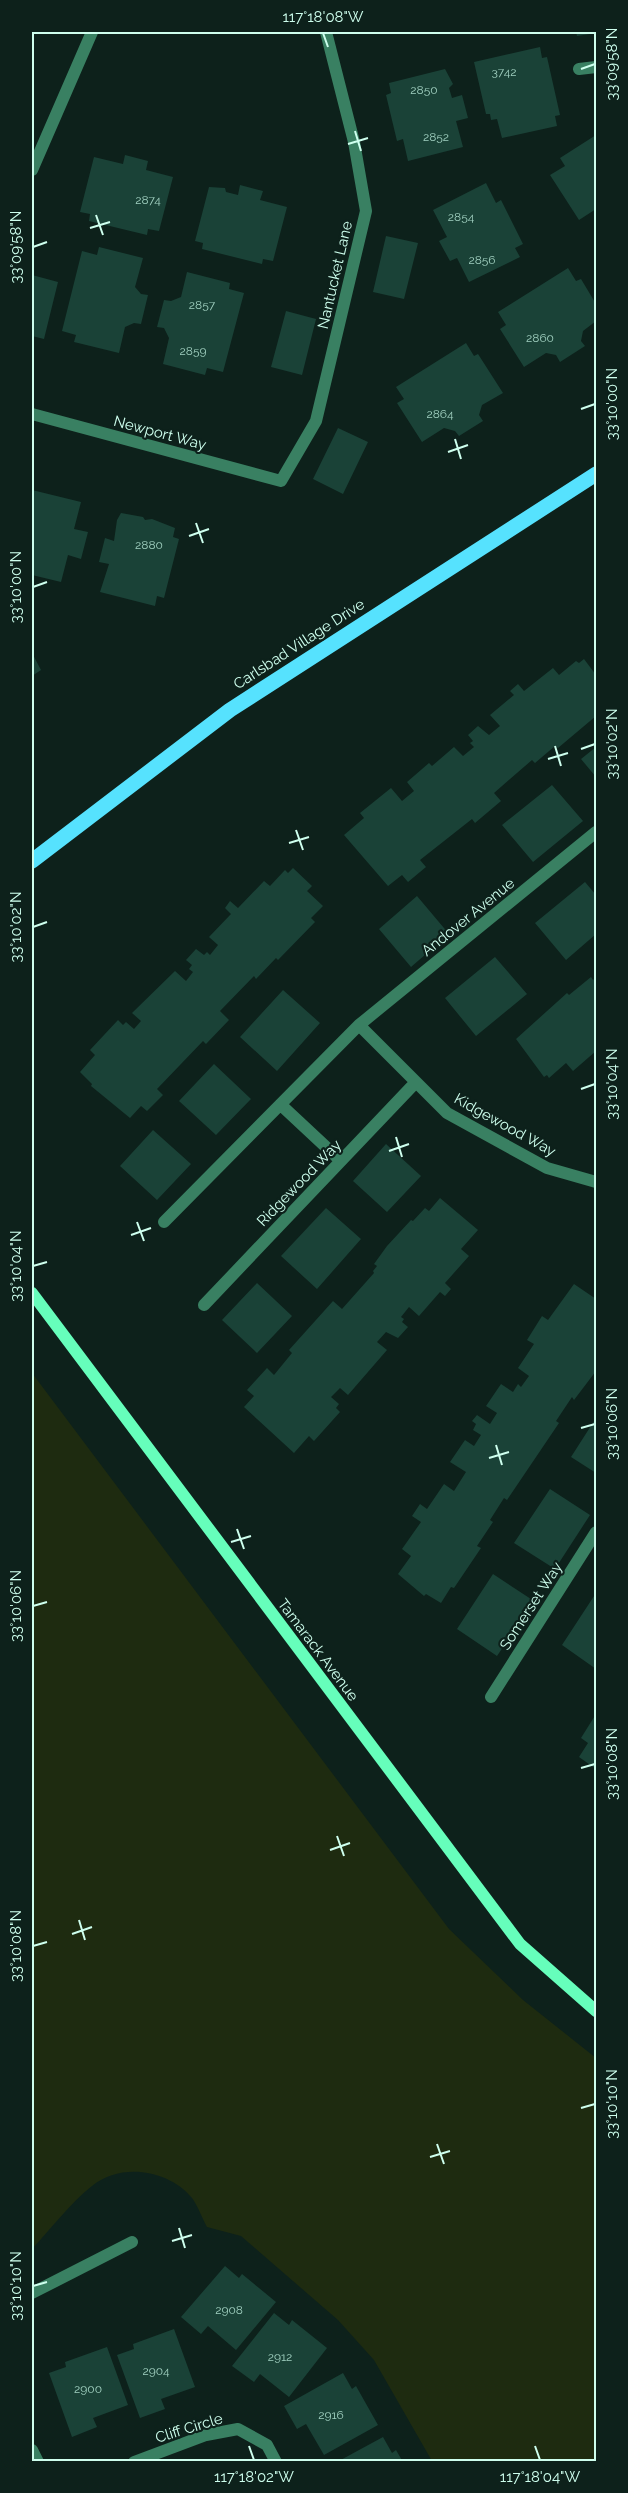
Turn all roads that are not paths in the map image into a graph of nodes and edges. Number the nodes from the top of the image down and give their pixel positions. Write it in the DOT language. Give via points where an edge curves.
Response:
graph roads {
  1 [pos="92,32"];
  2 [pos="326,32"];
  3 [pos="597,67"];
  4 [pos="579,69"];
  5 [pos="32,170"];
  6 [pos="32,414"];
  7 [pos="597,474"];
  8 [pos="281,481"];
  9 [pos="597,832"];
  10 [pos="32,861"];
  11 [pos="359,1025"];
  12 [pos="416,1082"];
  13 [pos="281,1105"];
  14 [pos="340,1161"];
  15 [pos="597,1182"];
  16 [pos="164,1222"];
  17 [pos="32,1293"];
  18 [pos="204,1305"];
  19 [pos="597,1532"];
  20 [pos="491,1697"];
  21 [pos="597,2011"];
  22 [pos="132,2242"];
  23 [pos="32,2293"];
  24 [pos="32,2450"];
  25 [pos="38,2462"];
  26 [pos="134,2462"];
  27 [pos="276,2462"];
  1 -- 5 [label="street"];
  2 -- 8 [label="street, Nantucket Lane" via="354,142 366,211 316,421"];
  3 -- 4 [label="street"];
  6 -- 8 [label="street, Newport Way"];
  7 -- 10 [label="main road, Carlsbad Village Drive" via="230,710"];
  9 -- 11 [label="street, Andover Avenue"];
  11 -- 12 [label="street, Kidgewood Way"];
  11 -- 13 [label="street"];
  12 -- 14 [label="street, Ridgewood Way"];
  12 -- 15 [label="street, Kidgewood Way" via="447,1113 547,1168"];
  13 -- 14 [label="street"];
  13 -- 16 [label="street"];
  14 -- 18 [label="street, Ridgewood Way"];
  17 -- 21 [label="main road, Tamarack Avenue" via="520,1944"];
  19 -- 20 [label="street, Somerset Way"];
  22 -- 23 [label="street"];
  24 -- 25 [label="street"];
  26 -- 27 [label="street, Cliff Circle" via="207,2435 238,2429 267,2445"];
}
